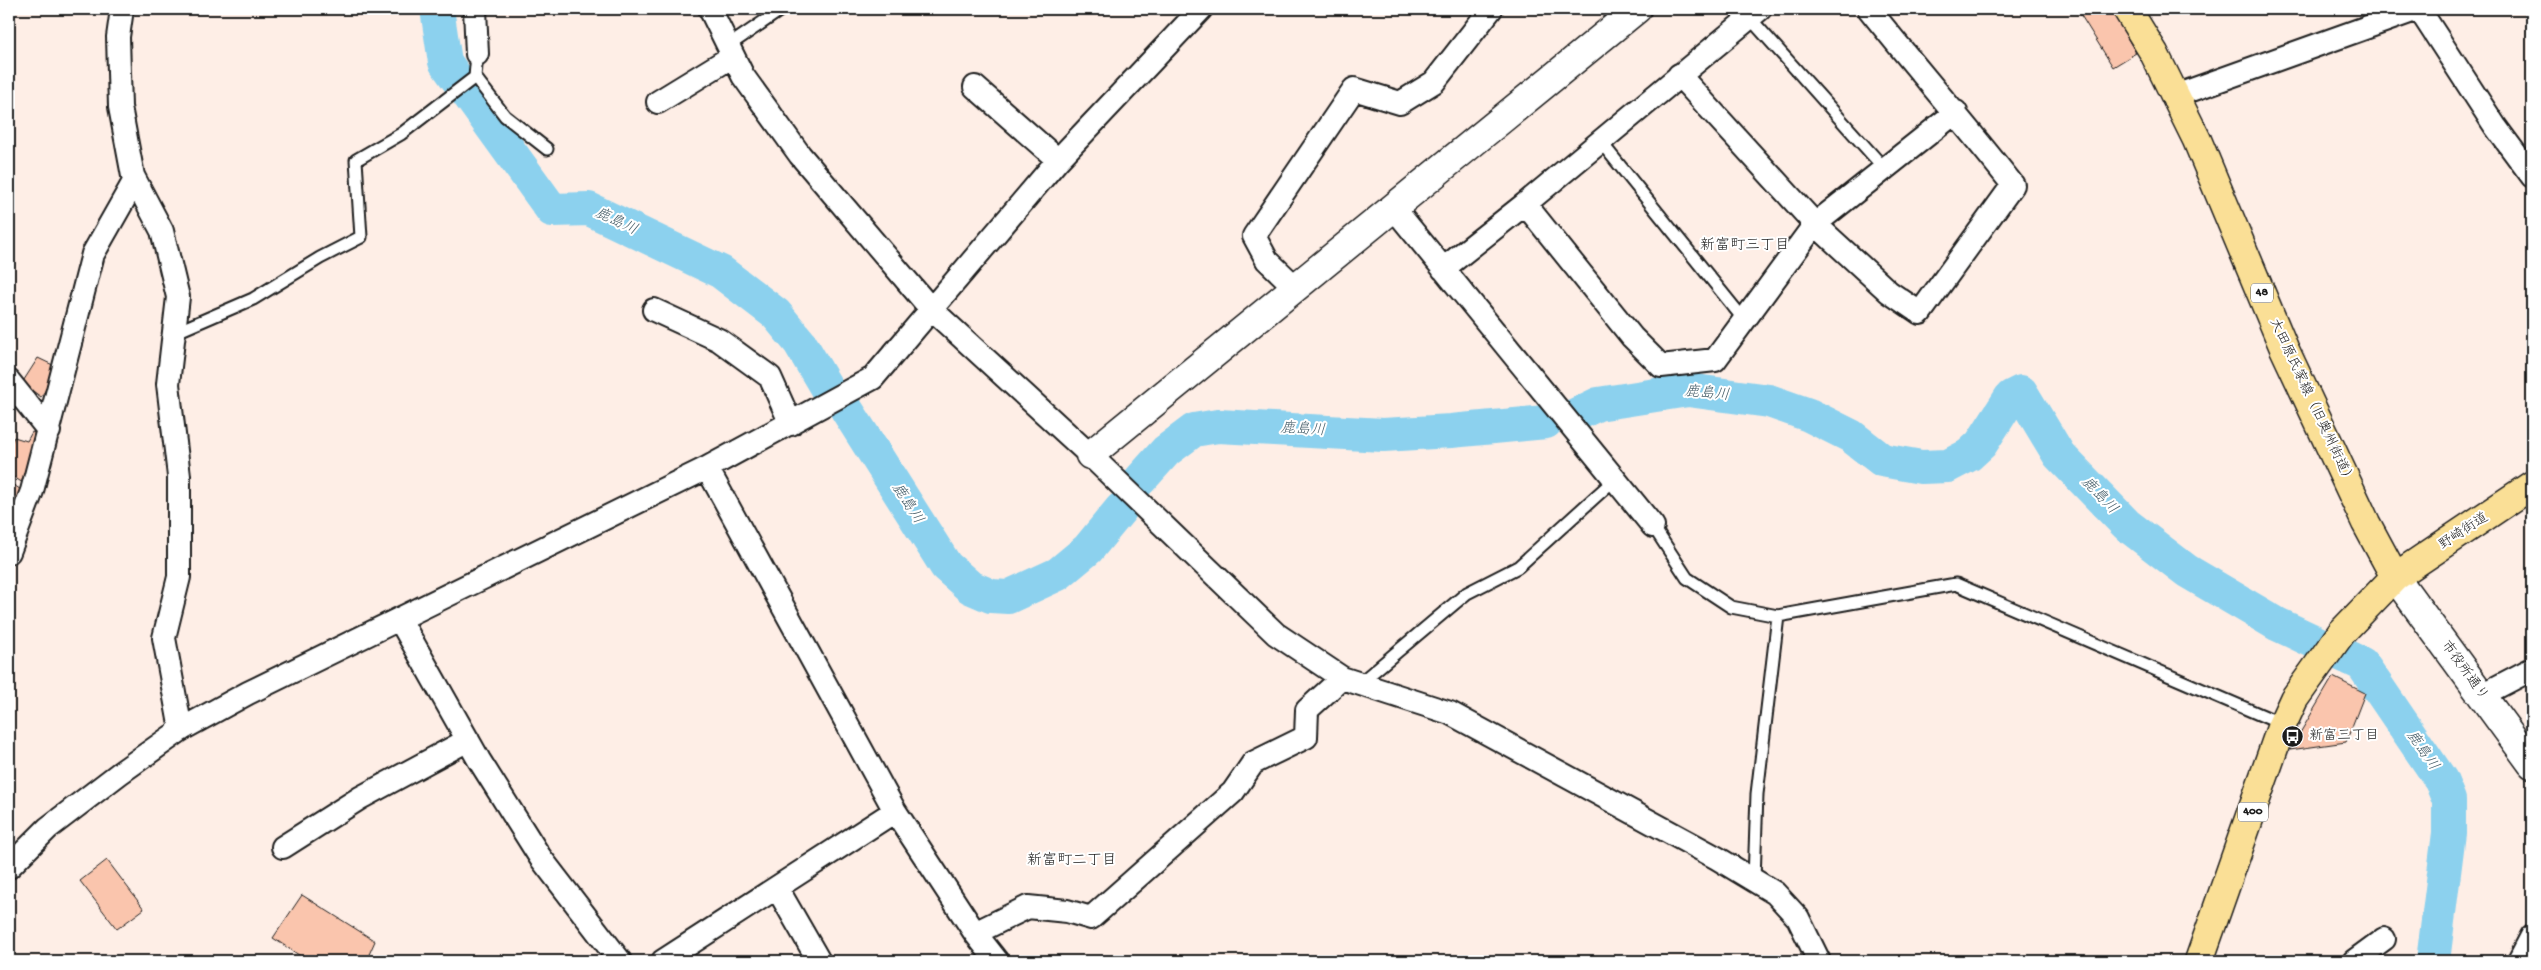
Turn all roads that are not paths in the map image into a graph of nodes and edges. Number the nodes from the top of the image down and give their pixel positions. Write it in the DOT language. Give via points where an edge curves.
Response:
graph roads {
  1 [pos="122,9"];
  2 [pos="476,9"];
  3 [pos="710,9"];
  4 [pos="782,9"];
  5 [pos="1201,9"];
  6 [pos="1491,9"];
  7 [pos="1638,9"];
  8 [pos="2127,9"];
  9 [pos="2418,9"];
  10 [pos="1875,11"];
  11 [pos="1755,13"];
  12 [pos="730,51"];
  13 [pos="476,54"];
  14 [pos="1678,75"];
  15 [pos="475,77"];
  16 [pos="975,87"];
  17 [pos="2175,96"];
  18 [pos="658,102"];
  19 [pos="1956,112"];
  20 [pos="1600,141"];
  21 [pos="547,149"];
  22 [pos="1058,160"];
  23 [pos="1884,168"];
  24 [pos="2532,176"];
  25 [pos="135,180"];
  26 [pos="1525,204"];
  27 [pos="1393,207"];
  28 [pos="1815,224"];
  29 [pos="1443,269"];
  30 [pos="1294,286"];
  31 [pos="930,308"];
  32 [pos="654,310"];
  33 [pos="1745,322"];
  34 [pos="174,333"];
  35 [pos="10,386"];
  36 [pos="790,424"];
  37 [pos="49,431"];
  38 [pos="1090,455"];
  39 [pos="707,468"];
  40 [pos="1614,480"];
  41 [pos="2532,485"];
  42 [pos="1653,526"];
  43 [pos="9,552"];
  44 [pos="2395,578"];
  45 [pos="1778,616"];
  46 [pos="400,620"];
  47 [pos="2532,669"];
  48 [pos="1351,680"];
  49 [pos="2482,695"];
  50 [pos="2282,725"];
  51 [pos="181,730"];
  52 [pos="468,740"];
  53 [pos="2532,764"];
  54 [pos="895,811"];
  55 [pos="282,848"];
  56 [pos="9,866"];
  57 [pos="1754,880"];
  58 [pos="777,888"];
  59 [pos="975,933"];
  60 [pos="2532,936"];
  61 [pos="2384,939"];
  62 [pos="620,961"];
  63 [pos="663,961"];
  64 [pos="819,961"];
  65 [pos="997,961"];
  66 [pos="1819,961"];
  67 [pos="2199,961"];
  68 [pos="2354,961"];
  69 [pos="2519,961"];
  1 -- 25 [label="street" via="118,37 120,107"];
  2 -- 13 [label="street"];
  3 -- 12 [label="street"];
  4 -- 12 [label="lane"];
  5 -- 22 [label="street"];
  6 -- 30 [label="street" via="1434,82 1400,103 1354,89 1254,236 1267,260"];
  7 -- 27 [label="street"];
  8 -- 17 [label="main road, 大田原氏家線（旧奥州街道） / 48" via="2154,52"];
  9 -- 17 [label="street"];
  9 -- 24 [label="street"];
  10 -- 19 [label="street"];
  11 -- 14 [label="street"];
  11 -- 23 [label="lane"];
  12 -- 18 [label="street"];
  12 -- 31 [label="street" via="743,76 800,155"];
  13 -- 15 [label="lane"];
  14 -- 20 [label="street"];
  14 -- 28 [label="street"];
  15 -- 21 [label="lane" via="505,116"];
  15 -- 34 [label="lane" via="401,134 356,160 361,237 320,258 253,300"];
  16 -- 22 [label="street"];
  17 -- 44 [label="main road, 大田原氏家線（旧奥州街道） / 48" via="2215,178 2284,348"];
  19 -- 23 [label="street"];
  19 -- 28 [label="street" via="2013,185 1920,313 1889,292"];
  20 -- 26 [label="street"];
  20 -- 33 [label="lane"];
  22 -- 31 [label="street"];
  23 -- 28 [label="street"];
  25 -- 34 [label="street" via="162,231 178,297"];
  25 -- 37 [label="street" via="93,254"];
  26 -- 29 [label="street"];
  26 -- 33 [label="street" via="1632,337 1661,366 1715,360"];
  27 -- 29 [label="street"];
  27 -- 30 [label="street"];
  28 -- 33 [label="street"];
  29 -- 40 [label="street"];
  30 -- 38 [label="street"];
  31 -- 36 [label="street" via="873,378"];
  31 -- 38 [label="street"];
  32 -- 36 [label="street" via="719,340 770,377"];
  34 -- 51 [label="street" via="168,384 178,476 179,577 164,638"];
  35 -- 37 [label="street"];
  36 -- 39 [label="street"];
  37 -- 43 [label="street" via="32,491"];
  38 -- 48 [label="street" via="1276,634"];
  39 -- 46 [label="street"];
  39 -- 54 [label="street"];
  40 -- 42 [label="street"];
  40 -- 48 [label="lane" via="1518,567 1467,593"];
  41 -- 44 [label="main road, 野崎街道 / 400"];
  42 -- 45 [label="lane" via="1687,578 1731,608"];
  44 -- 49 [label="street, 市役所通り"];
  44 -- 50 [label="main road, 400" via="2342,632 2315,667"];
  45 -- 50 [label="lane" via="1956,584"];
  45 -- 57 [label="lane" via="1757,794"];
  46 -- 51 [label="street" via="248,693"];
  46 -- 52 [label="street"];
  47 -- 49 [label="street"];
  48 -- 57 [label="street" via="1450,712"];
  48 -- 59 [label="street" via="1307,710 1306,738 1253,763 1233,792 1090,918 1028,907"];
  49 -- 53 [label="street, 市役所通り"];
  50 -- 67 [label="main road, 400"];
  51 -- 56 [label="street" via="48,828"];
  52 -- 55 [label="street" via="360,798"];
  52 -- 62 [label="street" via="540,857"];
  54 -- 58 [label="street"];
  54 -- 59 [label="street"];
  57 -- 66 [label="street" via="1775,893 1798,918"];
  58 -- 63 [label="street"];
  58 -- 64 [label="street"];
  59 -- 65 [label="street"];
  60 -- 69 [label="street"];
  61 -- 68 [label="street"];
}
